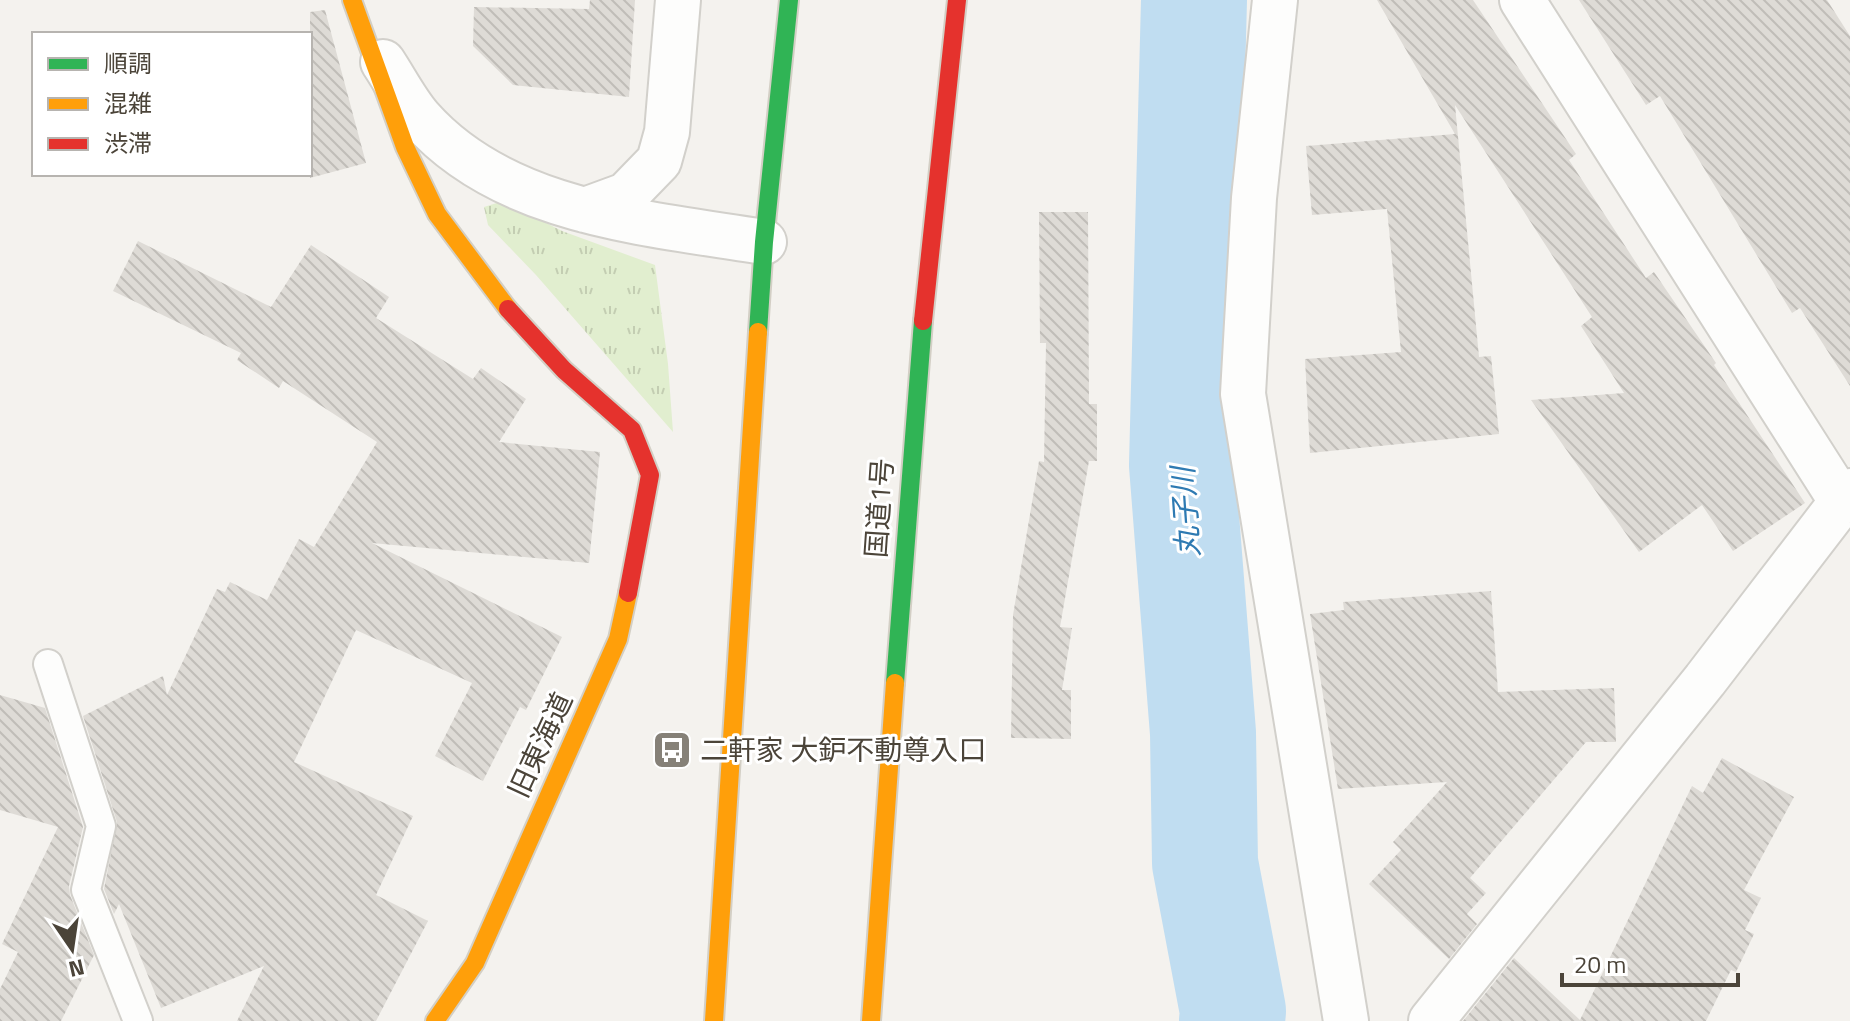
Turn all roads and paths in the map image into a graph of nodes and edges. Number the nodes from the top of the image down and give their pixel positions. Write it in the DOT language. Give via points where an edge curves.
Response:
graph roads {
  1 [pos="678,0"];
  2 [pos="789,0"];
  3 [pos="957,0"];
  4 [pos="1275,0"];
  5 [pos="1522,0"];
  6 [pos="357,15"];
  7 [pos="585,210"];
  8 [pos="764,242"];
  9 [pos="1846,496"];
  10 [pos="48,664"];
  11 [pos="138,1021"];
  12 [pos="435,1021"];
  13 [pos="714,1021"];
  14 [pos="871,1021"];
  15 [pos="1346,1021"];
  16 [pos="1431,1021"];
  1 -- 7 [label="street" via="667,132 659,161 626,195"];
  2 -- 8 [label="main road"];
  3 -- 14 [label="main road, 国道1号" via="916,384"];
  4 -- 15 [label="street" via="1254,198 1243,394"];
  5 -- 9 [label="street"];
  6 -- 7 [label="street" via="419,117 452,147 489,174"];
  6 -- 12 [label="main road, 旧東海道" via="405,147 437,214 503,303 564,370 632,430 650,475 618,639 475,963"];
  7 -- 8 [label="street"];
  8 -- 13 [label="main road"];
  9 -- 16 [label="street"];
  10 -- 11 [label="lane" via="101,826 86,890"];
}
